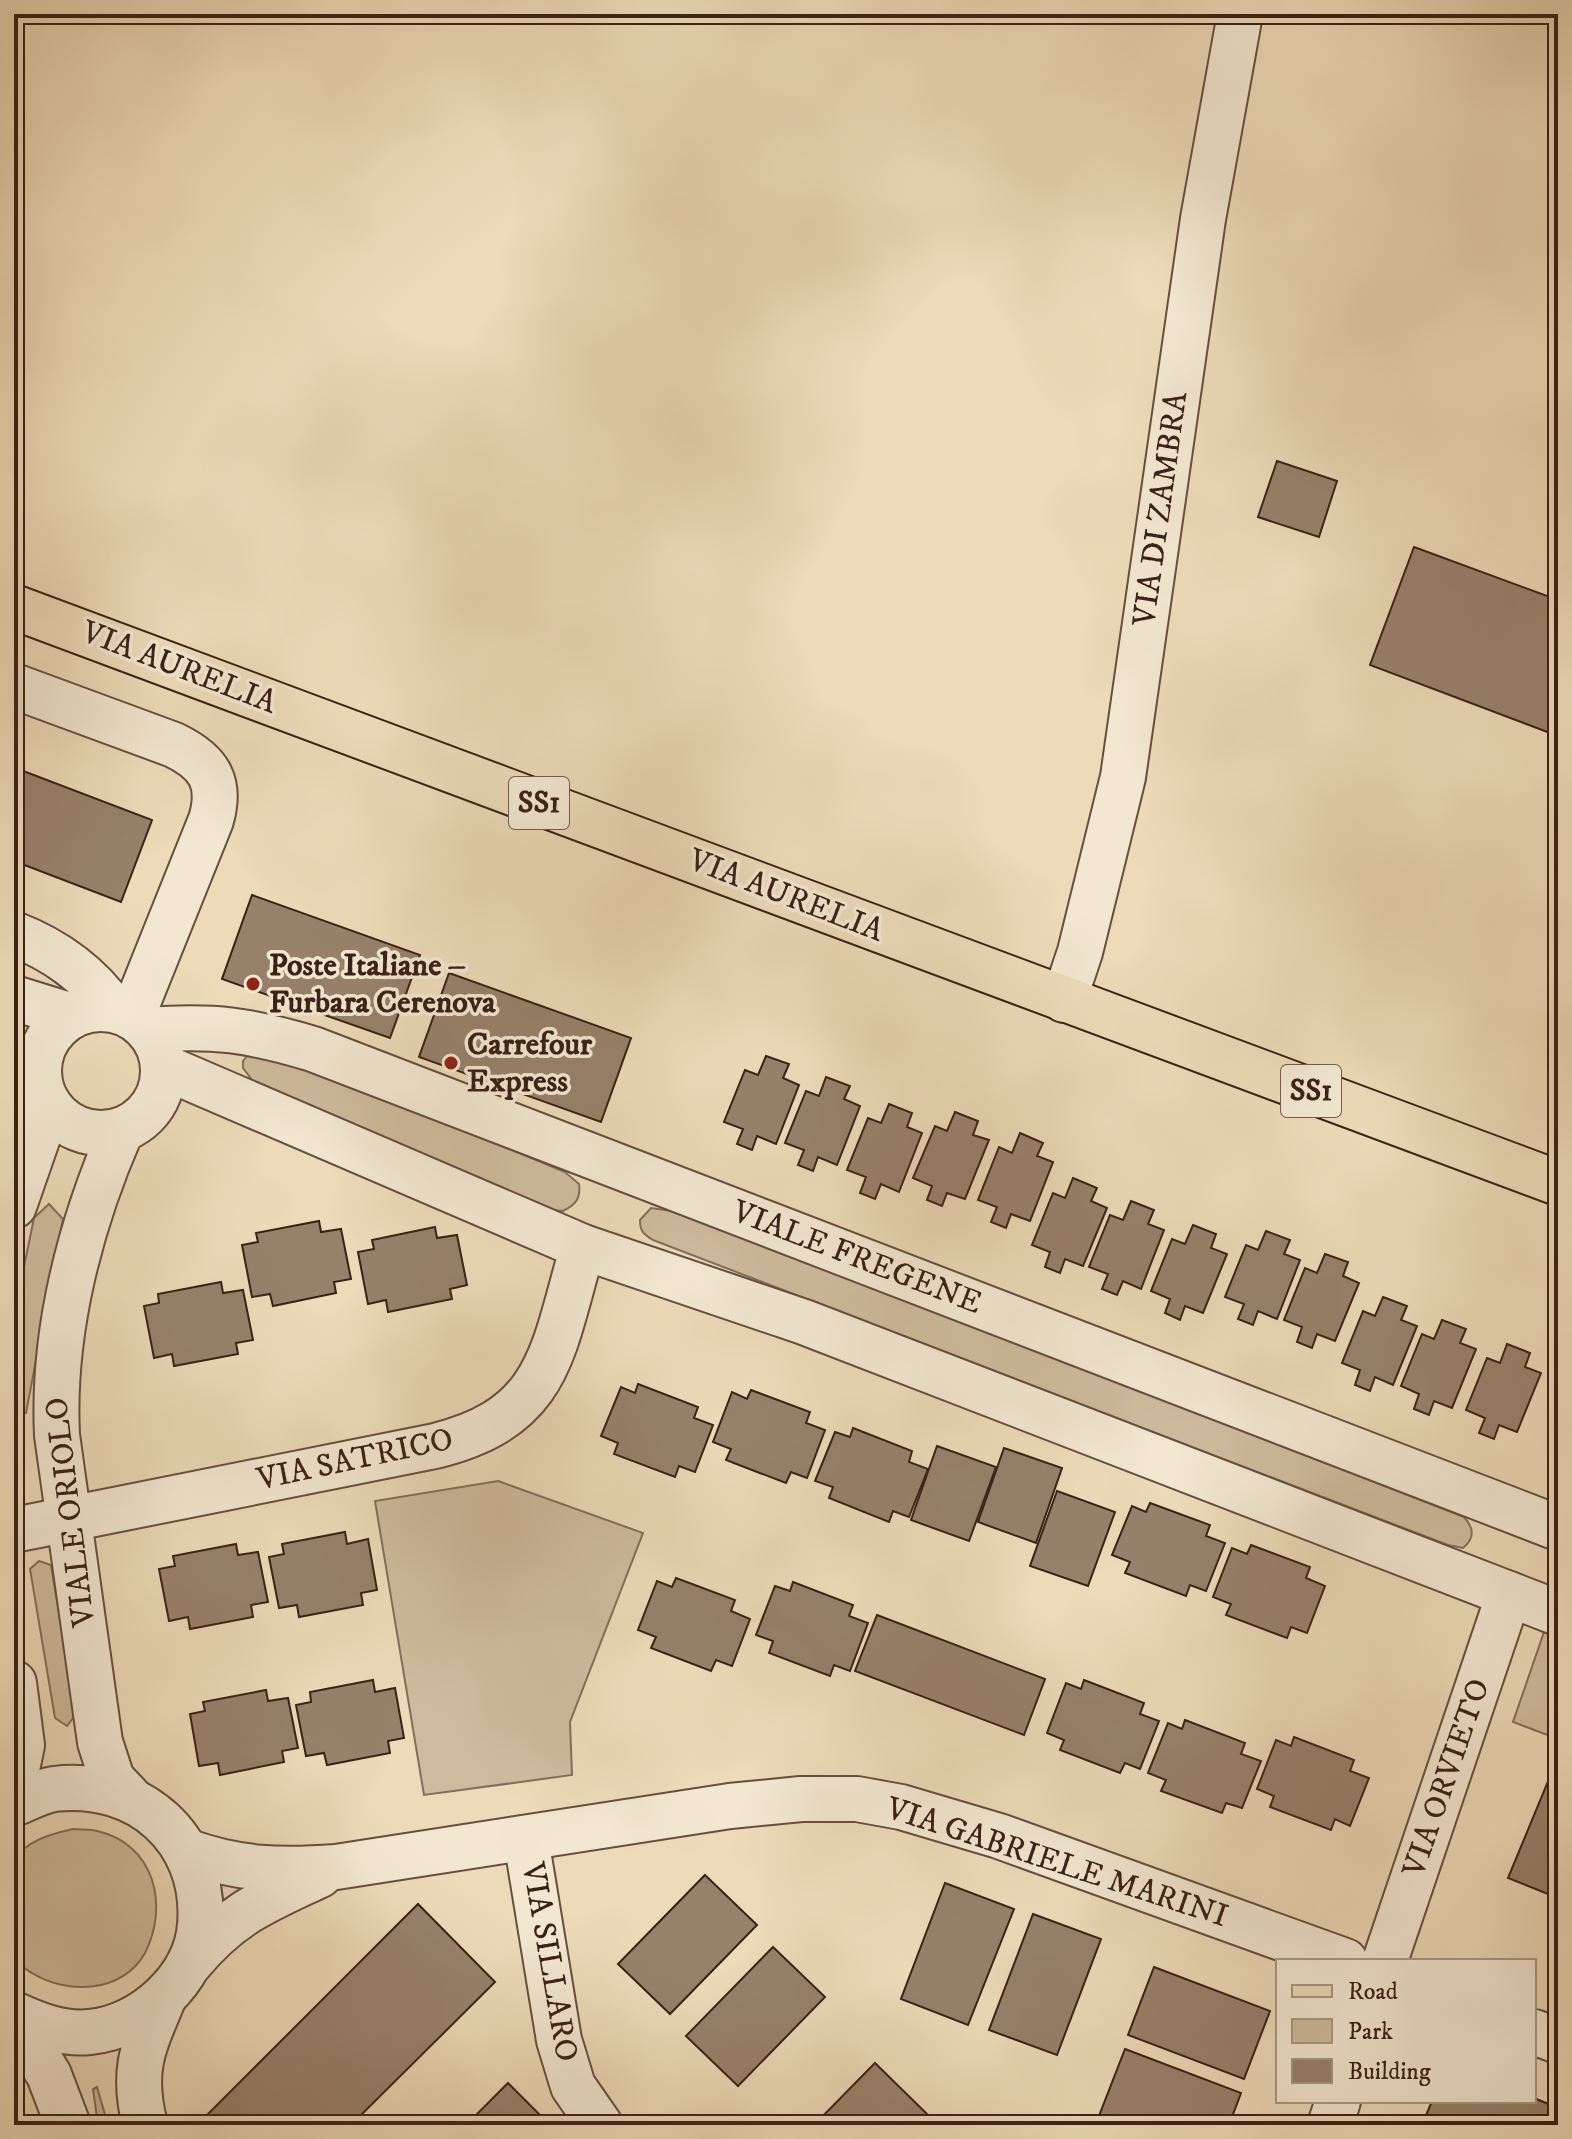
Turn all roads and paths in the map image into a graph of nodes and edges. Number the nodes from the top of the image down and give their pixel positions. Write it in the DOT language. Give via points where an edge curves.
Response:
graph roads {
  1 [pos="1240,14"];
  2 [pos="14,607"];
  3 [pos="14,686"];
  4 [pos="14,934"];
  5 [pos="14,998"];
  6 [pos="1064,1000"];
  7 [pos="126,1028"];
  8 [pos="49,1105"];
  9 [pos="121,1131"];
  10 [pos="1558,1183"];
  11 [pos="14,1206"];
  12 [pos="583,1247"];
  13 [pos="69,1518"];
  14 [pos="1558,1528"];
  15 [pos="14,1530"];
  16 [pos="1509,1594"];
  17 [pos="1558,1613"];
  18 [pos="14,1683"];
  19 [pos="14,1784"];
  20 [pos="129,1797"];
  21 [pos="14,1804"];
  22 [pos="526,1839"];
  23 [pos="186,1851"];
  24 [pos="336,1867"];
  25 [pos="1339,1959"];
  26 [pos="1386,1959"];
  27 [pos="176,1981"];
  28 [pos="14,2016"];
  29 [pos="1536,2033"];
  30 [pos="1558,2041"];
  31 [pos="1337,2103"];
  32 [pos="68,2125"];
  33 [pos="145,2125"];
  34 [pos="600,2125"];
  35 [pos="1330,2125"];
  1 -- 6 [label="street, VIA DI ZAMBRA" via="1203,219 1123,777"];
  2 -- 6 [label="main road, VIA AURELIA / SS1"];
  3 -- 7 [label="street" via="174,745 212,775 211,820"];
  4 -- 7 [label="street, VIALE FREGENE" via="84,974"];
  5 -- 7 [label="street, VIALE FREGENE"];
  6 -- 10 [label="main road, VIA AURELIA / SS1"];
  7 -- 8 [label="street" via="56,1029 39,1066"];
  7 -- 9 [label="street" via="162,1087 154,1106"];
  7 -- 12 [label="street, VIALE FREGENE"];
  7 -- 14 [label="street, VIALE FREGENE" via="226,1028 313,1049"];
  8 -- 9 [label="street" via="80,1130"];
  8 -- 11 [label="street"];
  9 -- 13 [label="street, VIALE ORIOLO" via="82,1240 57,1366 57,1435"];
  12 -- 13 [label="street, VIA SATRICO" via="545,1370 523,1401 475,1434"];
  12 -- 16 [label="street, VIALE FREGENE" via="804,1322"];
  13 -- 15 [label="street, VIA SATRICO"];
  13 -- 20 [label="street, VIALE ORIOLO" via="100,1742 112,1779"];
  16 -- 17 [label="street, VIALE FREGENE"];
  16 -- 26 [label="street, VIA ORVIETO"];
  18 -- 19 [label="street" via="22,1745"];
  20 -- 21 [label="street" via="90,1787 50,1789"];
  20 -- 23 [label="street" via="161,1819"];
  22 -- 24 [label="street, VIA GABRIELE MARINI"];
  22 -- 25 [label="street, VIA GABRIELE MARINI" via="765,1802 867,1801 999,1836"];
  22 -- 34 [label="street, VIA SILLARO" via="559,2040 573,2086"];
  23 -- 24 [label="street, VIA GABRIELE MARINI" via="243,1867"];
  23 -- 27 [label="street" via="199,1887 200,1927"];
  24 -- 27 [label="street, VIA GABRIELE MARINI" via="233,1919 208,1940"];
  27 -- 28 [label="street" via="131,2021 90,2032 49,2030"];
  27 -- 33 [label="street" via="146,2037 138,2070"];
  28 -- 32 [label="street" via="49,2075"];
  29 -- 30 [label="street"];
  31 -- 35 [label="street"];
}
